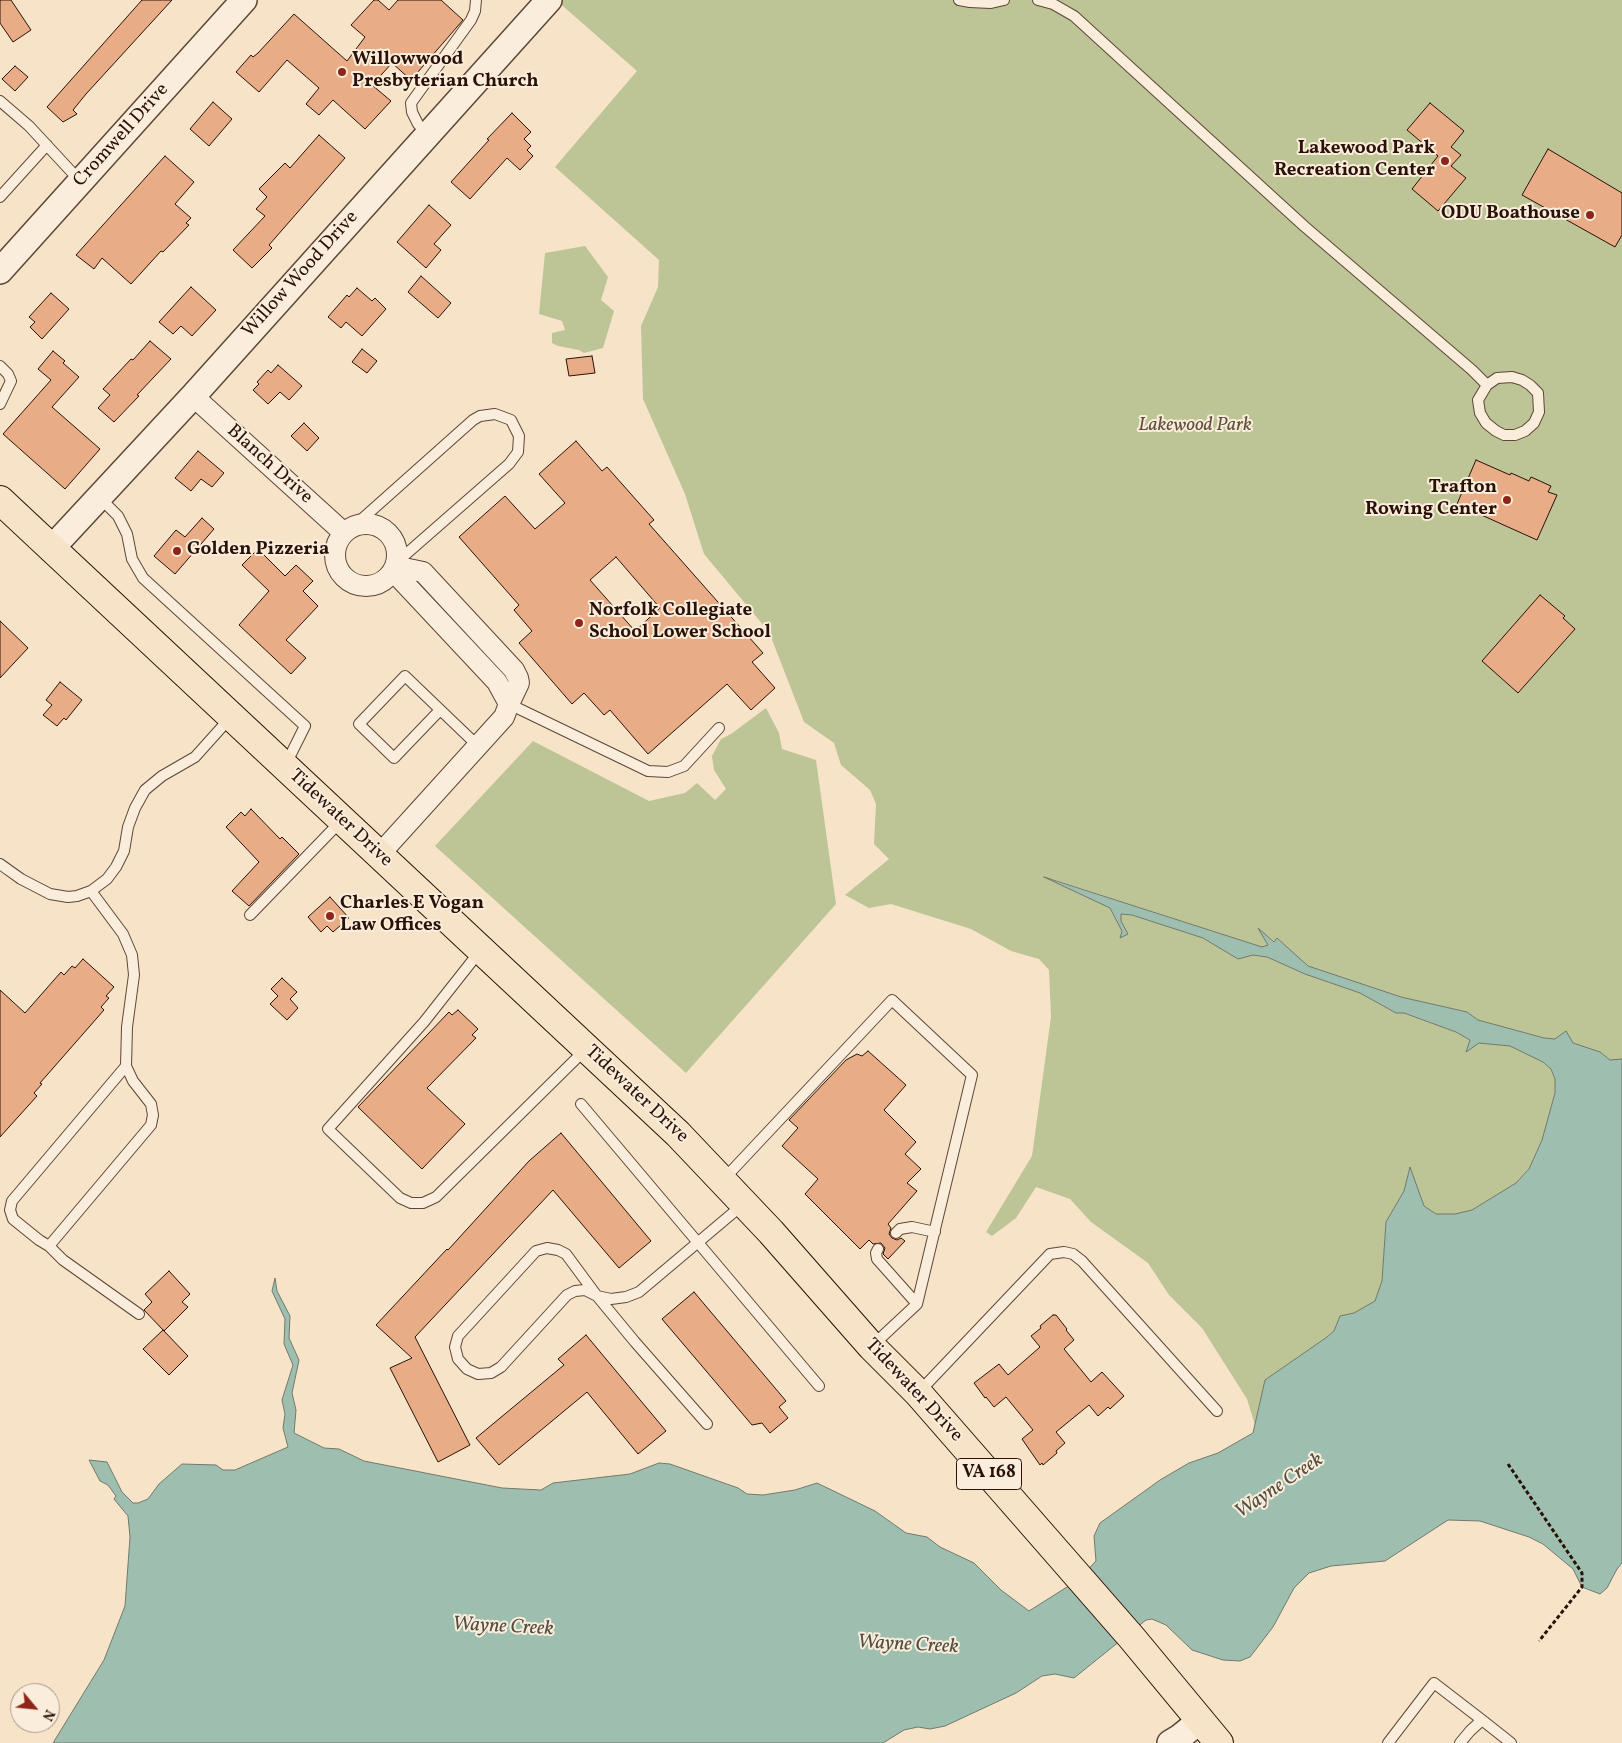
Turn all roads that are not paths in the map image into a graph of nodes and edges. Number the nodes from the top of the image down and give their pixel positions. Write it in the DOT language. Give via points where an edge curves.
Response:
graph roads {
  1 [pos="244,0"];
  2 [pos="476,0"];
  3 [pos="549,0"];
  4 [pos="959,0"];
  5 [pos="1004,0"];
  6 [pos="1038,0"];
  7 [pos="0,101"];
  8 [pos="428,134"];
  9 [pos="47,145"];
  10 [pos="81,182"];
  11 [pos="0,197"];
  12 [pos="2,267"];
  13 [pos="0,366"];
  14 [pos="1487,385"];
  15 [pos="193,396"];
  16 [pos="0,404"];
  17 [pos="99,497"];
  18 [pos="2,505"];
  19 [pos="349,530"];
  20 [pos="51,549"];
  21 [pos="395,567"];
  22 [pos="509,704"];
  23 [pos="440,710"];
  24 [pos="231,717"];
  25 [pos="719,728"];
  26 [pos="478,746"];
  27 [pos="284,766"];
  28 [pos="342,820"];
  29 [pos="379,855"];
  30 [pos="0,864"];
  31 [pos="91,891"];
  32 [pos="250,915"];
  33 [pos="481,950"];
  34 [pos="586,1048"];
  35 [pos="126,1066"];
  36 [pos="581,1104"];
  37 [pos="722,1180"];
  38 [pos="746,1205"];
  39 [pos="896,1232"];
  40 [pos="935,1232"];
  41 [pos="698,1242"];
  42 [pos="49,1246"];
  43 [pos="878,1249"];
  44 [pos="597,1296"];
  45 [pos="917,1304"];
  46 [pos="139,1314"];
  47 [pos="872,1347"];
  48 [pos="819,1386"];
  49 [pos="918,1393"];
  50 [pos="1216,1412"];
  51 [pos="707,1424"];
  52 [pos="1201,1720"];
  53 [pos="1482,1720"];
  54 [pos="1170,1743"];
  55 [pos="1219,1743"];
  56 [pos="1388,1743"];
  57 [pos="1460,1743"];
  58 [pos="1510,1743"];
  1 -- 10 [label="street, Cromwell Drive"];
  2 -- 8 [label="lane" via="471,20 411,103 418,124"];
  3 -- 8 [label="street, Willow Wood Drive"];
  4 -- 5 [label="lane" via="991,3"];
  6 -- 14 [label="lane" via="1054,4 1074,16 1304,226"];
  7 -- 9 [label="lane"];
  8 -- 15 [label="street, Willow Wood Drive"];
  9 -- 10 [label="lane"];
  9 -- 11 [label="lane"];
  10 -- 12 [label="street, Cromwell Drive"];
  13 -- 16 [label="lane" via="11,381"];
  14 -- 14 [label="lane" via="1478,400 1486,423 1504,435 1515,435 1534,423 1539,412 1538,392 1522,380 1512,378 1497,378"];
  15 -- 17 [label="street, Willow Wood Drive"];
  15 -- 19 [label="street, Blanch Drive"];
  17 -- 20 [label="street, Willow Wood Drive"];
  17 -- 27 [label="lane" via="118,516 127,534 132,559 143,578 306,726"];
  18 -- 20 [label="highway, Tidewater Drive / VA 168"];
  19 -- 21 [label="street" via="363,524 383,529 396,545"];
  19 -- 21 [label="street" via="338,542 336,552 336,562 347,579 365,586 375,585 384,581"];
  19 -- 21 [label="lane" via="473,420 495,414 511,420 519,436 518,452 510,464"];
  20 -- 24 [label="highway, Tidewater Drive / VA 168"];
  21 -- 22 [label="street" via="496,682"];
  22 -- 25 [label="lane" via="648,771 668,772 684,766"];
  22 -- 26 [label="street" via="504,717"];
  23 -- 23 [label="lane" via="405,676 359,724 394,758"];
  23 -- 26 [label="lane"];
  24 -- 27 [label="highway, Tidewater Drive / VA 168"];
  24 -- 31 [label="lane" via="195,757 145,790 135,808 124,851 116,867"];
  26 -- 29 [label="street"];
  27 -- 28 [label="highway, Tidewater Drive / VA 168"];
  28 -- 29 [label="highway, Tidewater Drive / VA 168"];
  28 -- 32 [label="lane"];
  29 -- 33 [label="highway, Tidewater Drive / VA 168"];
  30 -- 31 [label="lane" via="50,894 68,897"];
  31 -- 35 [label="lane" via="123,934 132,955 134,975"];
  33 -- 34 [label="highway, Tidewater Drive / VA 168"];
  33 -- 34 [label="lane" via="424,1022 328,1129 400,1198 411,1203 423,1203 436,1197"];
  34 -- 37 [label="highway, Tidewater Drive / VA 168"];
  35 -- 42 [label="lane" via="132,1081 151,1104 150,1126"];
  35 -- 42 [label="lane" via="12,1201 10,1210 13,1218"];
  36 -- 41 [label="lane"];
  37 -- 38 [label="highway, Tidewater Drive / VA 168"];
  37 -- 40 [label="lane" via="892,1000 972,1075"];
  38 -- 41 [label="lane"];
  38 -- 47 [label="highway, Tidewater Drive / VA 168"];
  39 -- 40 [label="lane" via="912,1226"];
  40 -- 45 [label="lane"];
  41 -- 44 [label="lane" via="639,1292 611,1299"];
  41 -- 48 [label="lane"];
  42 -- 46 [label="lane" via="63,1260"];
  43 -- 45 [label="lane" via="876,1260"];
  44 -- 44 [label="lane" via="585,1290 567,1295 501,1367 491,1373 478,1374 467,1369 458,1359 455,1347 461,1331 536,1251 547,1248 566,1254"];
  44 -- 51 [label="lane"];
  45 -- 47 [label="lane"];
  47 -- 49 [label="highway, Tidewater Drive / VA 168"];
  49 -- 50 [label="lane" via="1050,1254 1064,1252 1082,1260"];
  49 -- 52 [label="highway, Tidewater Drive / VA 168"];
  52 -- 54 [label="street"];
  52 -- 55 [label="highway, Tidewater Drive / VA 168"];
  53 -- 56 [label="lane" via="1434,1683"];
  53 -- 57 [label="lane"];
  53 -- 58 [label="lane"];
}
